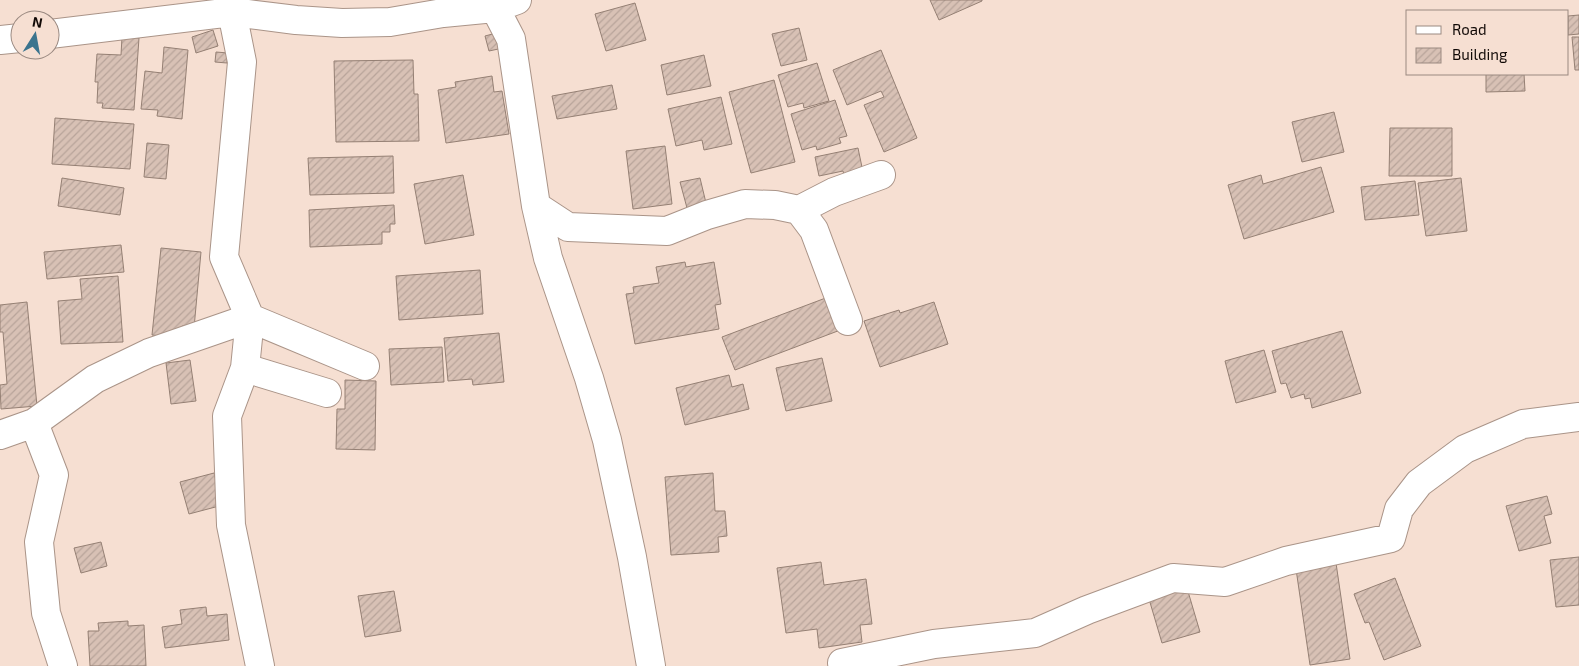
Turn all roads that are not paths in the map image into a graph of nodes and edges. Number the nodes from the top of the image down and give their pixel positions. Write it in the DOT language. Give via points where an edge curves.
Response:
graph roads {
  1 [pos="506,4"];
  2 [pos="442,7"];
  3 [pos="132,12"];
  4 [pos="232,12"];
  5 [pos="60,31"];
  6 [pos="881,175"];
  7 [pos="536,206"];
  8 [pos="799,210"];
  9 [pos="250,318"];
  10 [pos="848,321"];
  11 [pos="365,366"];
  12 [pos="245,368"];
  13 [pos="327,393"];
  14 [pos="1579,417"];
  15 [pos="34,423"];
  16 [pos="0,435"];
  17 [pos="839,665"];
  18 [pos="63,666"];
  19 [pos="260,666"];
  20 [pos="651,666"];
  1 -- 2 [label="street"];
  1 -- 7 [label="street"];
  2 -- 4 [label="street" via="390,22 342,23"];
  3 -- 4 [label="street"];
  3 -- 5 [label="street"];
  4 -- 9 [label="street" via="242,62 224,257"];
  6 -- 8 [label="street" via="834,192"];
  7 -- 8 [label="street" via="568,227 668,231 745,204"];
  7 -- 20 [label="street" via="548,258 589,378 606,440 632,557"];
  8 -- 10 [label="street" via="814,230"];
  9 -- 11 [label="street"];
  9 -- 12 [label="street"];
  9 -- 15 [label="street" via="148,353 95,379"];
  12 -- 13 [label="street"];
  12 -- 19 [label="street" via="227,416 231,525"];
  14 -- 17 [label="street" via="1523,424 1465,449 1419,484 1399,509 1391,538 1286,561 1226,582 1173,578 1034,634 934,644"];
  15 -- 16 [label="street"];
  15 -- 18 [label="street" via="54,475 39,542 46,613"];
}
